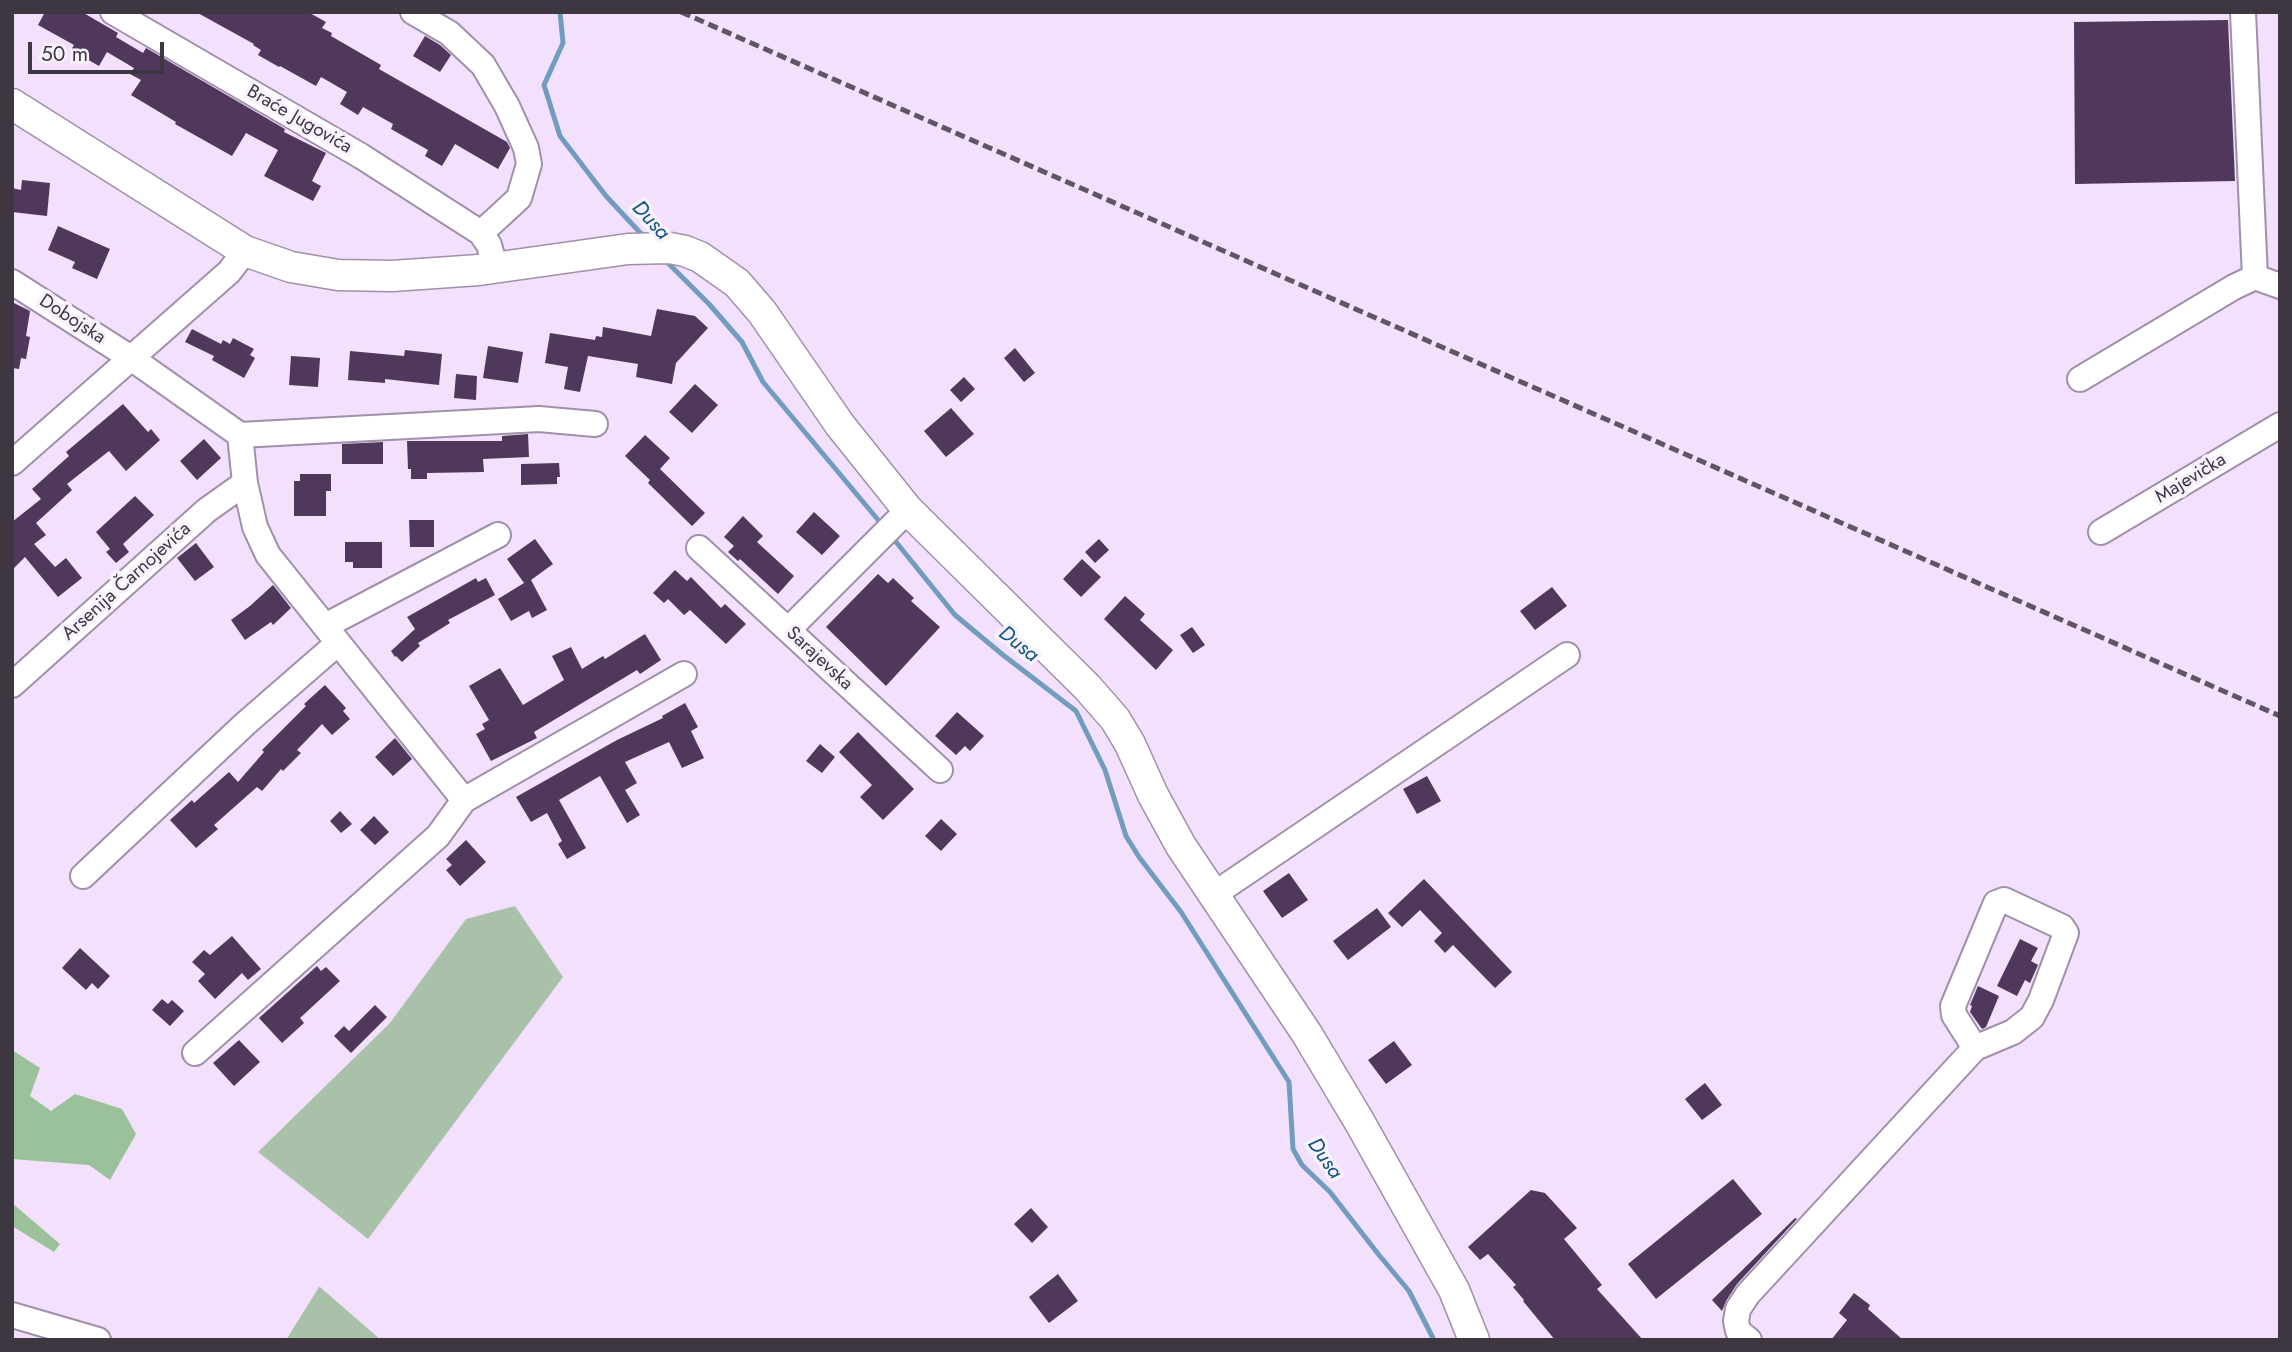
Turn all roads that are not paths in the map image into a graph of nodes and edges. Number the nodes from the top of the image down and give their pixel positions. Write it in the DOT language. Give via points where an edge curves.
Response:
graph roads {
  1 [pos="113,12"];
  2 [pos="413,12"];
  3 [pos="2243,12"];
  4 [pos="12,104"];
  5 [pos="481,233"];
  6 [pos="245,251"];
  7 [pos="495,267"];
  8 [pos="2255,277"];
  9 [pos="12,282"];
  10 [pos="2280,286"];
  11 [pos="131,358"];
  12 [pos="2080,379"];
  13 [pos="595,424"];
  14 [pos="2280,425"];
  15 [pos="240,435"];
  16 [pos="15,457"];
  17 [pos="245,483"];
  18 [pos="901,515"];
  19 [pos="2101,532"];
  20 [pos="498,535"];
  21 [pos="699,548"];
  22 [pos="788,630"];
  23 [pos="332,634"];
  24 [pos="1567,655"];
  25 [pos="684,674"];
  26 [pos="12,685"];
  27 [pos="940,770"];
  28 [pos="464,800"];
  29 [pos="83,876"];
  30 [pos="1213,895"];
  31 [pos="1975,1048"];
  32 [pos="195,1053"];
  33 [pos="12,1315"];
  34 [pos="98,1340"];
  35 [pos="1474,1340"];
  36 [pos="1749,1340"];
  1 -- 5 [label="street, Braće Jugovića" via="361,156"];
  2 -- 5 [label="street" via="449,33 483,65 526,148 530,164 519,198"];
  3 -- 8 [label="street"];
  4 -- 6 [label="main road"];
  5 -- 7 [label="street"];
  6 -- 7 [label="main road" via="291,267 338,275 392,276"];
  6 -- 11 [label="street" via="229,272"];
  7 -- 18 [label="main road" via="628,249 670,248 700,257 737,283 762,312"];
  8 -- 10 [label="street"];
  8 -- 12 [label="street"];
  9 -- 11 [label="street, Dobojska"];
  11 -- 15 [label="street, Dobojska"];
  11 -- 16 [label="street"];
  13 -- 15 [label="street" via="539,419"];
  14 -- 19 [label="street, Majevička"];
  15 -- 17 [label="street"];
  17 -- 23 [label="street" via="255,527 268,555"];
  17 -- 26 [label="street, Arsenija Čarnojevića" via="207,510"];
  18 -- 22 [label="street"];
  18 -- 30 [label="main road" via="1087,687 1115,719 1158,805"];
  20 -- 23 [label="street"];
  21 -- 22 [label="street, Sarajevska"];
  22 -- 27 [label="street, Sarajevska"];
  23 -- 28 [label="street"];
  23 -- 29 [label="street" via="245,724"];
  24 -- 30 [label="street"];
  25 -- 28 [label="street"];
  28 -- 32 [label="street" via="438,836"];
  30 -- 35 [label="main road" via="1307,1034 1359,1121 1454,1290"];
  31 -- 31 [label="street" via="2014,1032 2032,1017 2066,933 2004,900 1996,903 1953,1006"];
  31 -- 36 [label="street" via="1748,1294 1736,1321 1738,1331"];
  33 -- 34 [label="street"];
}
